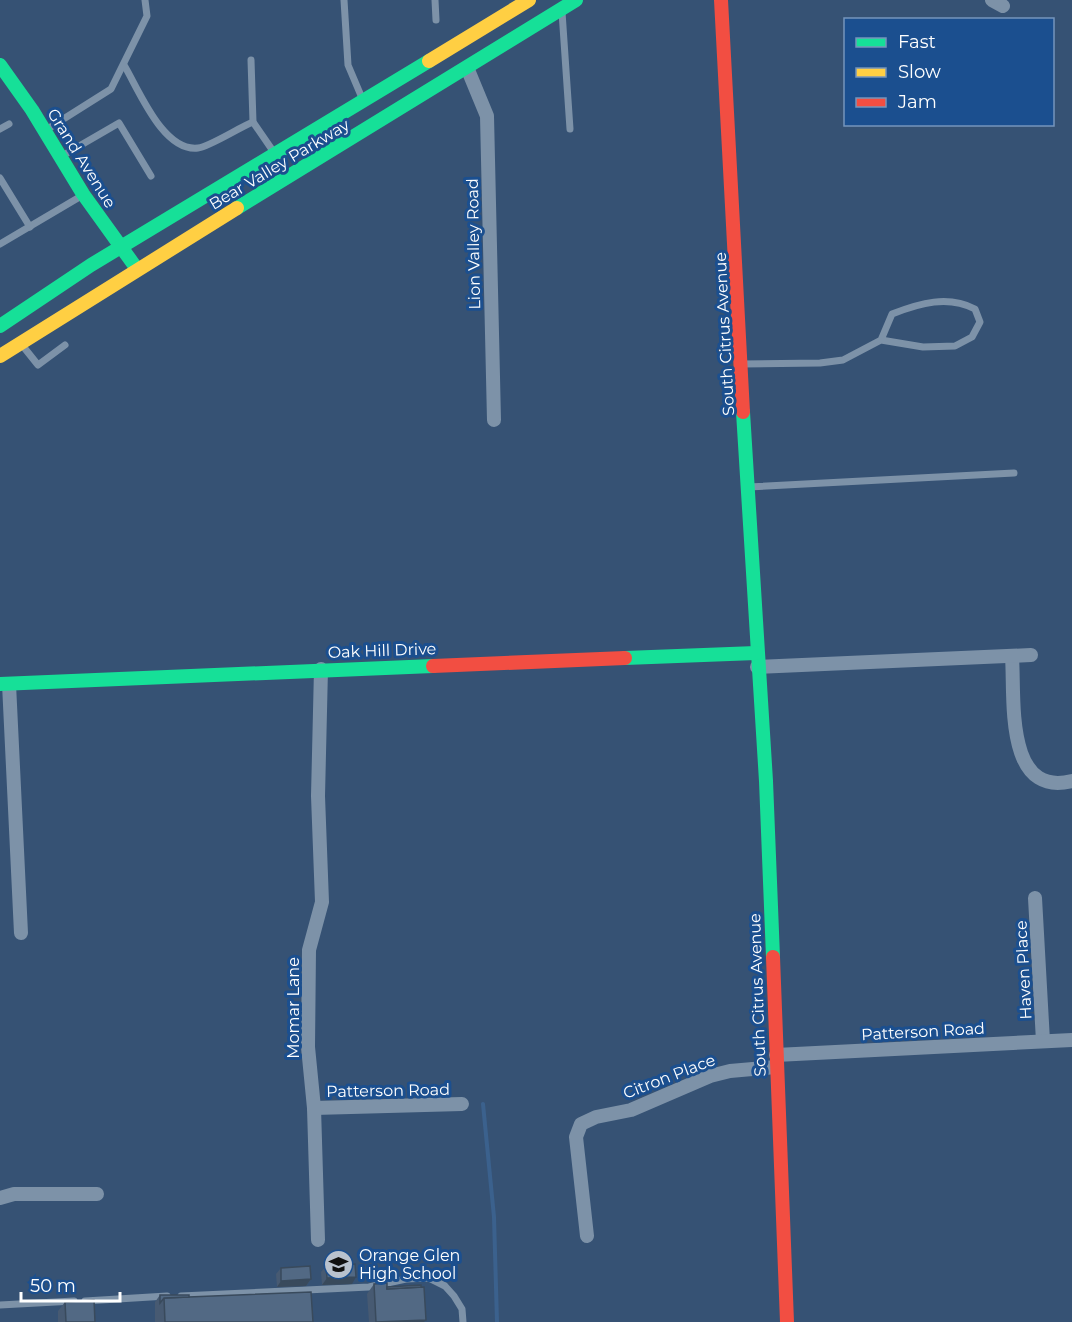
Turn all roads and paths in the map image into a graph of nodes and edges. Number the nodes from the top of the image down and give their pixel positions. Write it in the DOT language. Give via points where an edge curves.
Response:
graph roads {
  1 [pos="145,0"];
  2 [pos="344,0"];
  3 [pos="435,0"];
  4 [pos="529,0"];
  5 [pos="576,0"];
  6 [pos="722,0"];
  7 [pos="562,9"];
  8 [pos="436,20"];
  9 [pos="251,60"];
  10 [pos="0,65"];
  11 [pos="124,65"];
  12 [pos="468,70"];
  13 [pos="363,100"];
  14 [pos="253,122"];
  15 [pos="9,124"];
  16 [pos="0,129"];
  17 [pos="570,129"];
  18 [pos="43,131"];
  19 [pos="275,154"];
  20 [pos="60,157"];
  21 [pos="151,176"];
  22 [pos="0,178"];
  23 [pos="83,194"];
  24 [pos="30,226"];
  25 [pos="0,244"];
  26 [pos="121,247"];
  27 [pos="137,269"];
  28 [pos="0,326"];
  29 [pos="881,340"];
  30 [pos="21,343"];
  31 [pos="65,345"];
  32 [pos="0,356"];
  33 [pos="742,364"];
  34 [pos="494,420"];
  35 [pos="1014,473"];
  36 [pos="748,486"];
  37 [pos="756,653"];
  38 [pos="1031,655"];
  39 [pos="1012,657"];
  40 [pos="757,667"];
  41 [pos="321,669"];
  42 [pos="4,684"];
  43 [pos="1072,782"];
  44 [pos="1035,898"];
  45 [pos="21,933"];
  46 [pos="1072,1040"];
  47 [pos="1043,1041"];
  48 [pos="776,1061"];
  49 [pos="462,1104"];
  50 [pos="314,1108"];
  51 [pos="98,1194"];
  52 [pos="0,1198"];
  53 [pos="587,1236"];
  54 [pos="318,1240"];
  55 [pos="0,1305"];
  56 [pos="463,1322"];
  57 [pos="787,1322"];
  1 -- 11 [label="lane" via="147,16"];
  2 -- 13 [label="lane" via="348,65"];
  3 -- 8 [label="lane"];
  4 -- 13 [label="street, Bear Valley Parkway"];
  5 -- 7 [label="street, Bear Valley Parkway"];
  6 -- 33 [label="street, South Citrus Avenue"];
  7 -- 12 [label="street, Bear Valley Parkway"];
  7 -- 17 [label="lane"];
  9 -- 14 [label="lane"];
  10 -- 18 [label="street, Grand Avenue"];
  11 -- 14 [label="lane" via="163,131 177,144 199,148"];
  11 -- 18 [label="lane" via="111,89"];
  12 -- 27 [label="street, Bear Valley Parkway"];
  12 -- 34 [label="street, Lion Valley Road" via="487,116"];
  13 -- 19 [label="street, Bear Valley Parkway"];
  14 -- 19 [label="lane"];
  15 -- 16 [label="lane"];
  18 -- 20 [label="street, Grand Avenue"];
  19 -- 26 [label="street, Bear Valley Parkway"];
  20 -- 21 [label="lane" via="119,123"];
  20 -- 23 [label="street, Grand Avenue"];
  22 -- 24 [label="lane"];
  23 -- 24 [label="lane"];
  23 -- 26 [label="street, Grand Avenue"];
  24 -- 25 [label="lane"];
  26 -- 27 [label="street, Grand Avenue"];
  26 -- 28 [label="street, Bear Valley Parkway"];
  27 -- 30 [label="street, Bear Valley Parkway"];
  29 -- 29 [label="lane" via="955,346 972,337 980,322 975,309 960,301 936,301 892,314"];
  29 -- 33 [label="lane" via="843,360"];
  30 -- 31 [label="lane" via="38,365"];
  30 -- 32 [label="street, Bear Valley Parkway"];
  33 -- 36 [label="street, South Citrus Avenue"];
  35 -- 36 [label="lane"];
  36 -- 37 [label="street, South Citrus Avenue"];
  37 -- 40 [label="street, South Citrus Avenue"];
  37 -- 41 [label="street, Oak Hill Drive"];
  38 -- 39 [label="street"];
  39 -- 40 [label="street"];
  39 -- 43 [label="street" via="1017,746 1023,763 1047,782"];
  40 -- 48 [label="street, South Citrus Avenue" via="766,781"];
  41 -- 42 [label="street, Oak Hill Drive"];
  41 -- 50 [label="street, Momar Lane" via="318,796 322,902 309,950 308,1047"];
  42 -- 45 [label="street, Oak Hill Drive"];
  44 -- 47 [label="street, Haven Place"];
  46 -- 47 [label="street, Patterson Road"];
  47 -- 48 [label="street, Patterson Road"];
  48 -- 53 [label="street, Citron Place" via="710,1076 647,1104 581,1124 576,1137"];
  48 -- 57 [label="street, South Citrus Avenue"];
  49 -- 50 [label="street, Patterson Road"];
  50 -- 54 [label="street, Momar Lane"];
  51 -- 52 [label="street" via="14,1194"];
  55 -- 56 [label="lane" via="369,1287 429,1278 454,1296 462,1309"];
}
